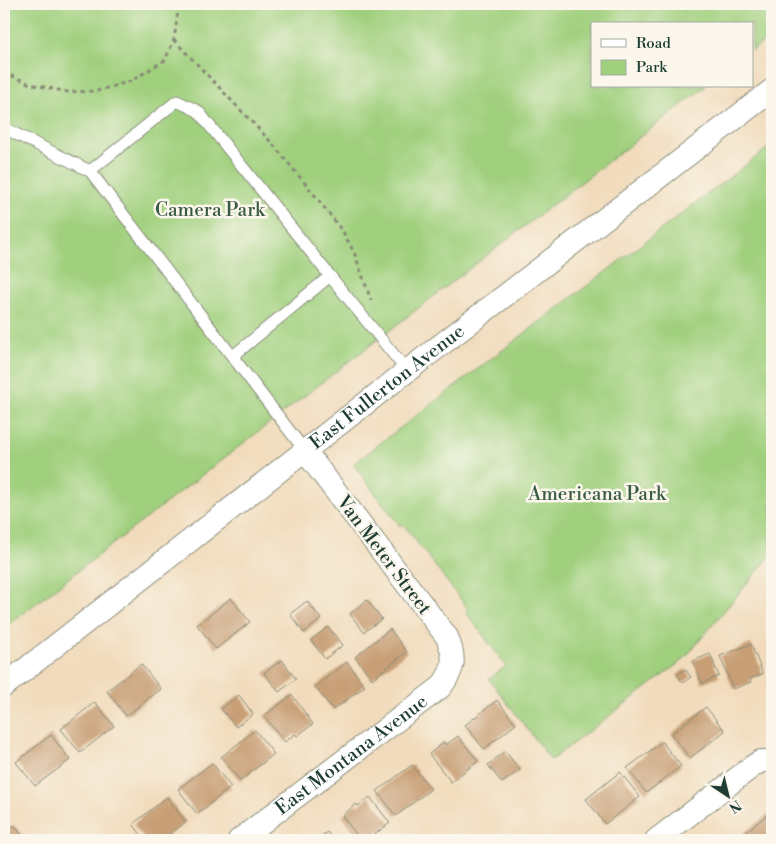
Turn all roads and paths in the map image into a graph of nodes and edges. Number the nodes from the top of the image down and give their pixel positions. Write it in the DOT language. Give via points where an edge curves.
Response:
graph roads {
  1 [pos="179,4"];
  2 [pos="763,4"];
  3 [pos="772,17"];
  4 [pos="174,40"];
  5 [pos="4,72"];
  6 [pos="772,90"];
  7 [pos="4,128"];
  8 [pos="90,171"];
  9 [pos="330,276"];
  10 [pos="377,332"];
  11 [pos="233,356"];
  12 [pos="407,371"];
  13 [pos="305,451"];
  14 [pos="454,662"];
  15 [pos="4,686"];
  16 [pos="772,760"];
  17 [pos="239,840"];
  18 [pos="656,840"];
  1 -- 4 [label="path"];
  2 -- 3 [label="path"];
  4 -- 5 [label="path" via="165,60 152,69 131,81 97,91 68,92 30,84"];
  4 -- 10 [label="path" via="271,142 343,232 354,252 377,319"];
  6 -- 12 [label="street, East Fullerton Avenue"];
  7 -- 8 [label="lane"];
  8 -- 9 [label="lane" via="177,101 198,110"];
  8 -- 11 [label="lane"];
  9 -- 10 [label="lane"];
  9 -- 11 [label="lane"];
  10 -- 12 [label="lane"];
  11 -- 13 [label="lane"];
  12 -- 13 [label="street, East Fullerton Avenue"];
  13 -- 14 [label="street, Van Meter Street" via="447,637"];
  13 -- 15 [label="street, East Fullerton Avenue"];
  14 -- 17 [label="street, East Montana Avenue" via="441,687"];
  16 -- 18 [label="street" via="753,766"];
}
